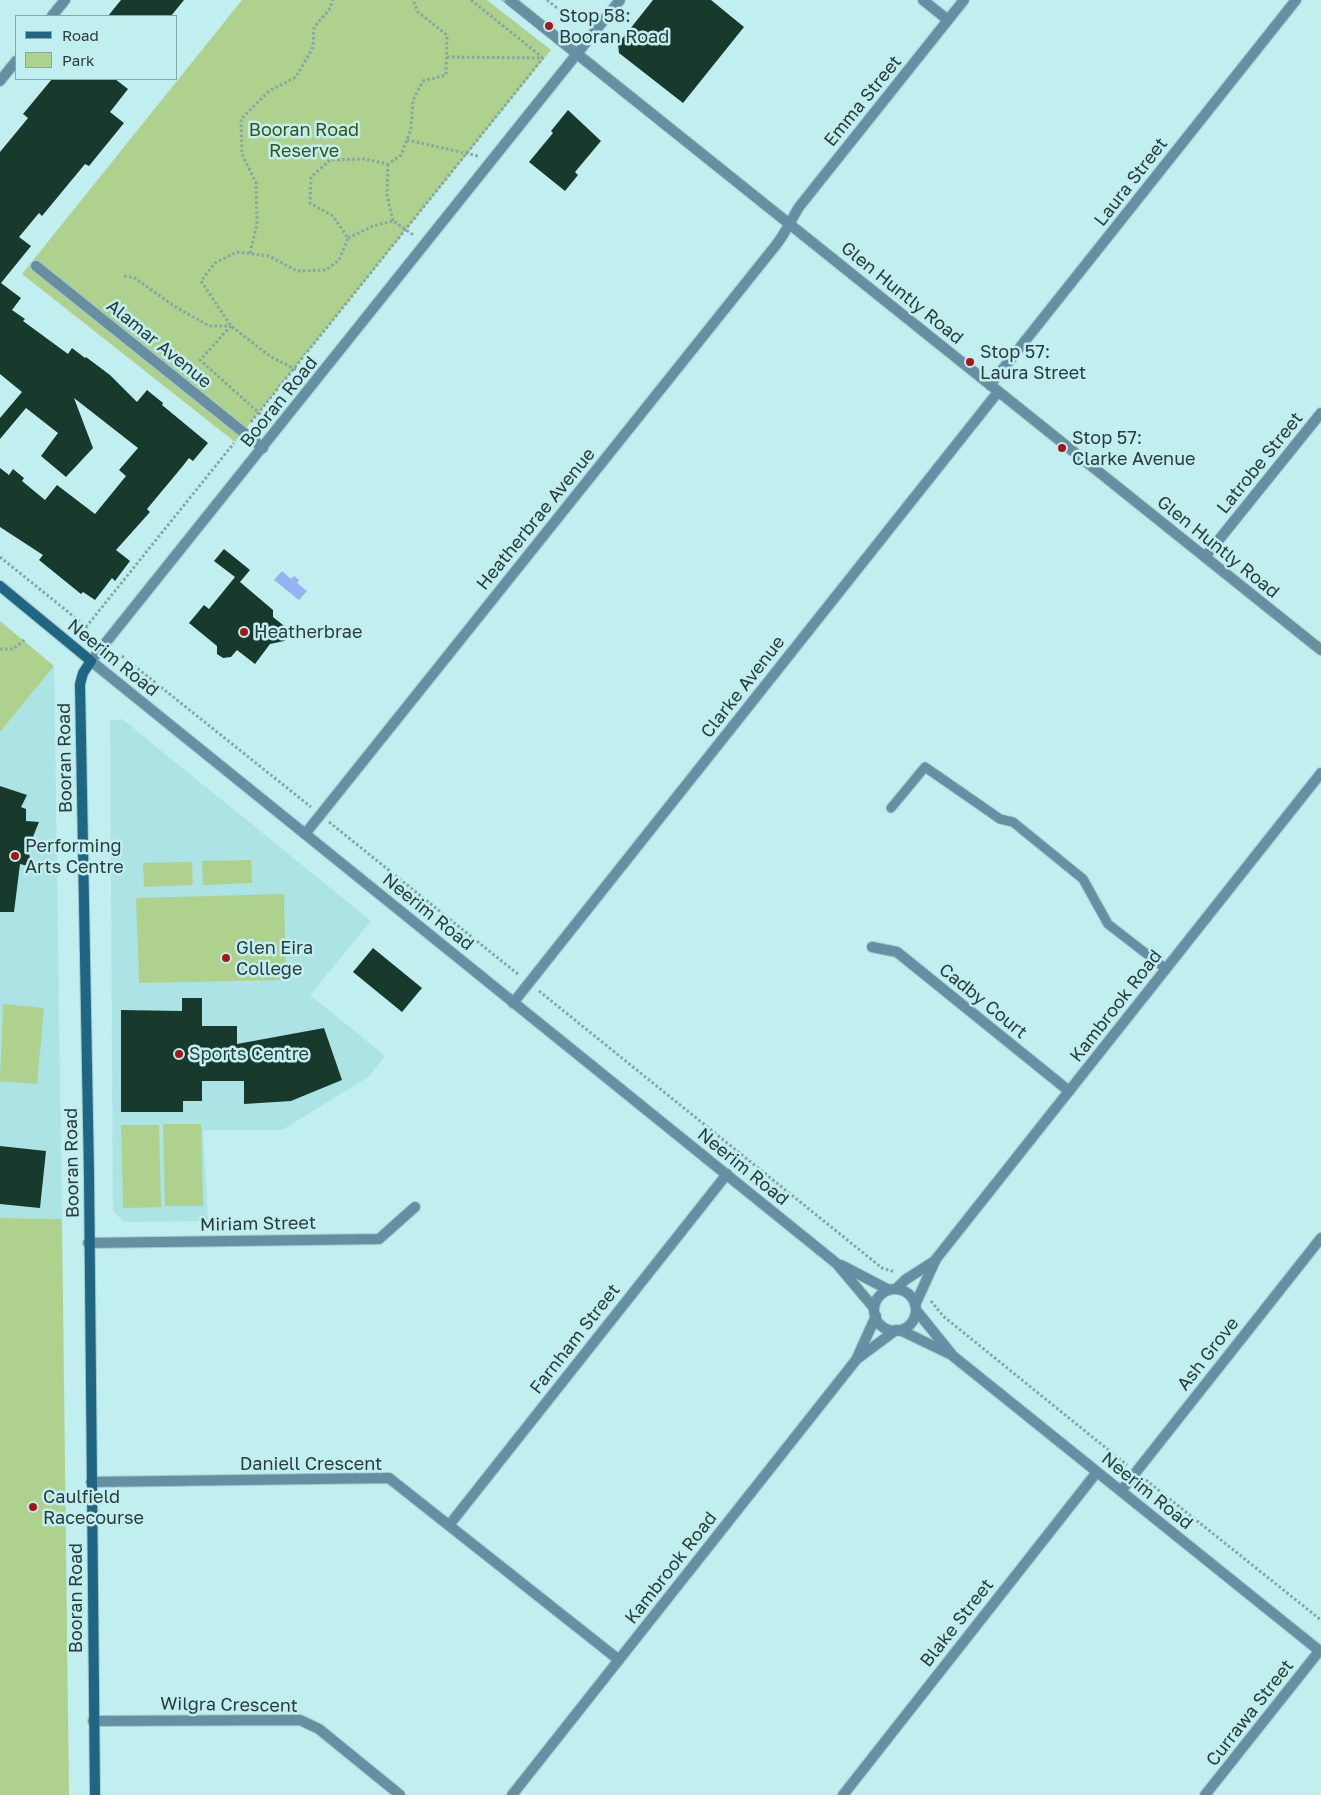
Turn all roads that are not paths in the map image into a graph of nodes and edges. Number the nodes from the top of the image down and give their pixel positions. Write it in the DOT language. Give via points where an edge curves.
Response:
graph roads {
  1 [pos="65,0"];
  2 [pos="510,0"];
  3 [pos="620,0"];
  4 [pos="923,0"];
  5 [pos="964,0"];
  6 [pos="1296,0"];
  7 [pos="53,15"];
  8 [pos="948,20"];
  9 [pos="577,54"];
  10 [pos="15,62"];
  11 [pos="0,81"];
  12 [pos="790,224"];
  13 [pos="36,266"];
  14 [pos="994,388"];
  15 [pos="1321,413"];
  16 [pos="263,448"];
  17 [pos="1205,557"];
  18 [pos="0,586"];
  19 [pos="1321,650"];
  20 [pos="91,661"];
  21 [pos="1321,773"];
  22 [pos="891,808"];
  23 [pos="305,834"];
  24 [pos="872,947"];
  25 [pos="1166,969"];
  26 [pos="513,1003"];
  27 [pos="1070,1091"];
  28 [pos="726,1174"];
  29 [pos="415,1207"];
  30 [pos="1321,1238"];
  31 [pos="88,1243"];
  32 [pos="936,1259"];
  33 [pos="836,1263"];
  34 [pos="892,1289"];
  35 [pos="915,1308"];
  36 [pos="875,1312"];
  37 [pos="898,1330"];
  38 [pos="953,1356"];
  39 [pos="856,1360"];
  40 [pos="1096,1472"];
  41 [pos="91,1482"];
  42 [pos="1121,1491"];
  43 [pos="450,1524"];
  44 [pos="1320,1651"];
  45 [pos="619,1660"];
  46 [pos="93,1721"];
  47 [pos="95,1795"];
  48 [pos="400,1795"];
  49 [pos="512,1795"];
  50 [pos="842,1795"];
  51 [pos="1205,1795"];
  1 -- 7 [label="street"];
  2 -- 9 [label="street, Glen Huntly Road"];
  3 -- 9 [label="street, Booran Road"];
  4 -- 8 [label="street"];
  5 -- 8 [label="street, Emma Street"];
  6 -- 14 [label="street, Laura Street"];
  8 -- 12 [label="street, Emma Street" via="803,202"];
  9 -- 12 [label="street, Glen Huntly Road"];
  9 -- 16 [label="street, Booran Road"];
  10 -- 11 [label="street"];
  12 -- 14 [label="street, Glen Huntly Road"];
  12 -- 23 [label="street, Heatherbrae Avenue"];
  13 -- 16 [label="street, Alamar Avenue"];
  14 -- 17 [label="street, Glen Huntly Road"];
  14 -- 26 [label="street, Clarke Avenue"];
  15 -- 17 [label="street, Latrobe Street"];
  16 -- 20 [label="street, Booran Road"];
  17 -- 19 [label="street, Glen Huntly Road"];
  18 -- 20 [label="main road, Neerim Road"];
  20 -- 23 [label="street, Neerim Road"];
  20 -- 31 [label="main road, Booran Road" via="82,673 80,684"];
  21 -- 25 [label="street, Kambrook Road"];
  22 -- 25 [label="lane" via="924,767 1000,820 1013,822 1083,878 1108,924"];
  23 -- 26 [label="street, Neerim Road"];
  24 -- 27 [label="street, Cadby Court" via="896,952"];
  25 -- 27 [label="street, Kambrook Road"];
  26 -- 28 [label="street, Neerim Road"];
  27 -- 32 [label="street, Kambrook Road"];
  28 -- 33 [label="street, Neerim Road"];
  28 -- 43 [label="street, Farnham Street"];
  29 -- 31 [label="street, Miriam Street" via="379,1239"];
  30 -- 42 [label="street, Ash Grove"];
  31 -- 41 [label="main road, Booran Road"];
  32 -- 34 [label="street, Kambrook Road"];
  32 -- 35 [label="street, Kambrook Road"];
  33 -- 34 [label="street, Neerim Road"];
  33 -- 36 [label="street, Neerim Road"];
  34 -- 35 [label="street" via="908,1294"];
  34 -- 36 [label="street" via="879,1296"];
  35 -- 37 [label="street" via="911,1323"];
  35 -- 38 [label="street, Neerim Road"];
  36 -- 37 [label="street" via="884,1327"];
  36 -- 39 [label="street, Kambrook Road"];
  37 -- 38 [label="street, Neerim Road"];
  37 -- 39 [label="street, Kambrook Road"];
  38 -- 40 [label="street, Neerim Road"];
  39 -- 45 [label="street, Kambrook Road"];
  40 -- 42 [label="street, Neerim Road"];
  40 -- 50 [label="street, Blake Street"];
  41 -- 43 [label="street, Daniell Crescent" via="389,1478"];
  41 -- 46 [label="main road, Booran Road"];
  42 -- 44 [label="street, Neerim Road"];
  43 -- 45 [label="street, Daniell Crescent"];
  44 -- 51 [label="street, Currawa Street"];
  45 -- 49 [label="street, Kambrook Road"];
  46 -- 47 [label="main road, Booran Road"];
  46 -- 48 [label="street, Wilgra Crescent" via="300,1720 319,1729"];
}
